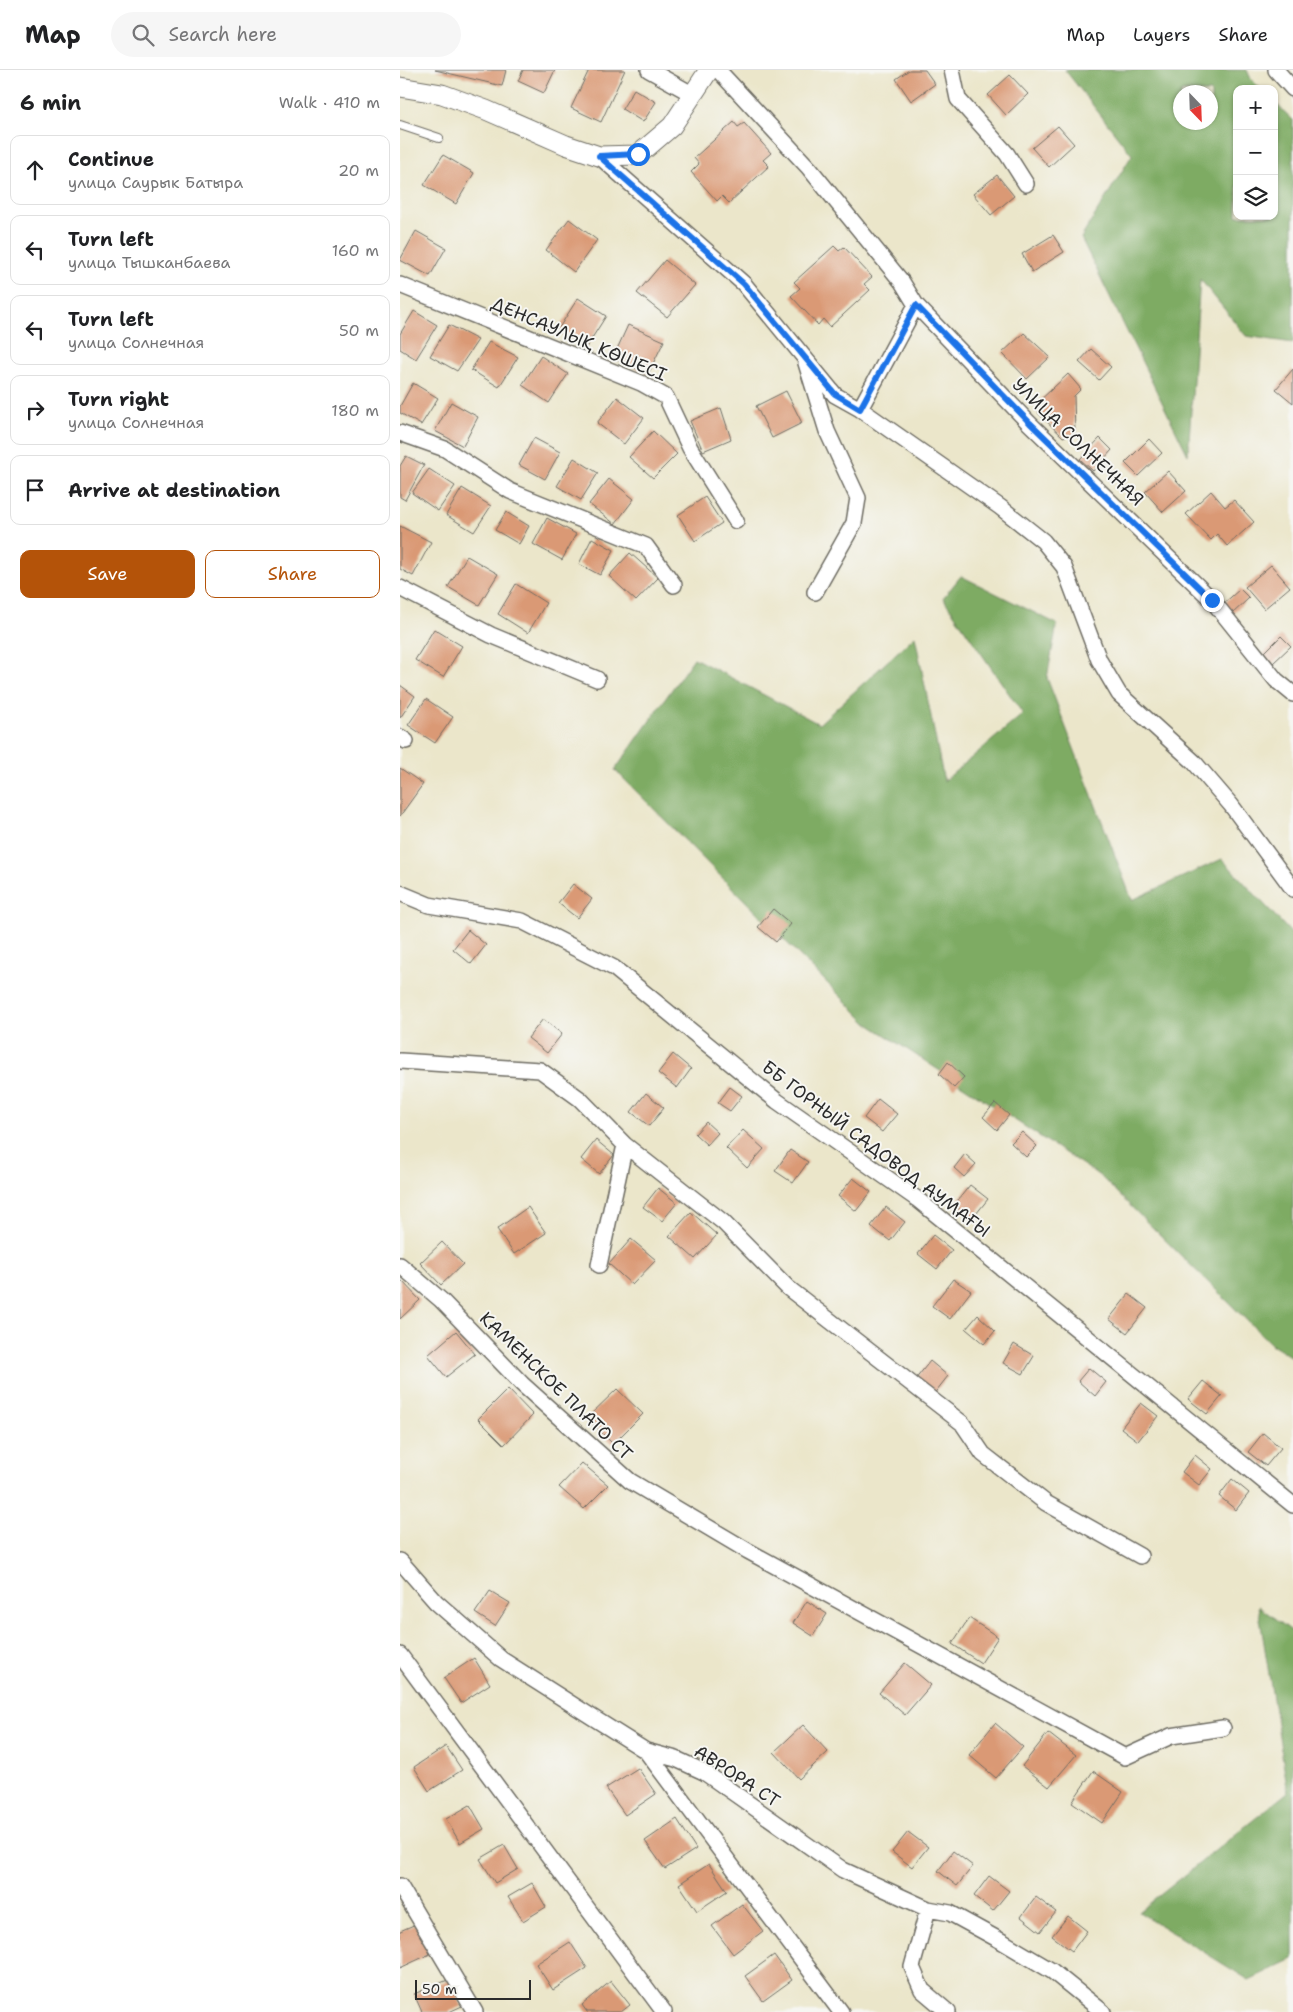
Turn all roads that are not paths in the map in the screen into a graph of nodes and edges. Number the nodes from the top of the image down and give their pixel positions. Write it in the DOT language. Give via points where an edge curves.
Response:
graph roads {
  1 [pos="649,70"];
  2 [pos="709,70"];
  3 [pos="718,70"];
  4 [pos="952,70"];
  5 [pos="1276,70"];
  6 [pos="400,87"];
  7 [pos="1293,89"];
  8 [pos="692,94"];
  9 [pos="400,125"];
  10 [pos="439,138"];
  11 [pos="599,156"];
  12 [pos="1026,184"];
  13 [pos="400,285"];
  14 [pos="916,305"];
  15 [pos="804,357"];
  16 [pos="860,409"];
  17 [pos="400,433"];
  18 [pos="736,521"];
  19 [pos="674,585"];
  20 [pos="400,588"];
  21 [pos="815,592"];
  22 [pos="597,679"];
  23 [pos="1293,694"];
  24 [pos="1293,889"];
  25 [pos="400,893"];
  26 [pos="400,1061"];
  27 [pos="625,1145"];
  28 [pos="400,1265"];
  29 [pos="599,1265"];
  30 [pos="1293,1505"];
  31 [pos="1140,1556"];
  32 [pos="400,1561"];
  33 [pos="400,1655"];
  34 [pos="1223,1728"];
  35 [pos="646,1752"];
  36 [pos="400,1886"];
  37 [pos="928,1909"];
  38 [pos="475,2012"];
  39 [pos="664,2012"];
  40 [pos="841,2012"];
  41 [pos="948,2012"];
  42 [pos="1103,2012"];
  1 -- 8 [label="street"];
  2 -- 8 [label="street"];
  3 -- 14 [label="street, УЛИЦА СОЛНЕЧНАЯ" via="810,168 902,282"];
  4 -- 12 [label="street" via="958,99 1007,154"];
  5 -- 7 [label="street"];
  6 -- 11 [label="street" via="442,94"];
  8 -- 11 [label="street" via="672,126 638,154"];
  9 -- 10 [label="lane"];
  11 -- 15 [label="street" via="744,284"];
  13 -- 18 [label="street, ДЕНСАУЛЫҚ КӨШЕСІ" via="641,383 666,397 690,448"];
  14 -- 16 [label="street"];
  14 -- 23 [label="street, УЛИЦА СОЛНЕЧНАЯ" via="1030,423 1212,600 1276,680"];
  15 -- 16 [label="street" via="835,394"];
  15 -- 21 [label="street" via="827,432 858,498 854,524"];
  16 -- 24 [label="street" via="1000,507 1042,541 1064,567 1099,660 1119,694 1194,762 1231,805"];
  17 -- 19 [label="street" via="445,449 510,491 646,546"];
  20 -- 22 [label="street" via="491,635"];
  25 -- 30 [label="street, ББ ГОРНЫЙ САДОВОД АУМАҒЫ" via="429,905 522,920 614,968 777,1101 917,1199"];
  26 -- 27 [label="street" via="540,1070 580,1099"];
  27 -- 29 [label="street"];
  27 -- 31 [label="street" via="723,1222 788,1288 962,1423 983,1454 1046,1503"];
  28 -- 34 [label="street, КАМЕНСКОЕ ПЛАТО СТ" via="441,1300 522,1384 630,1481 748,1551 1124,1757 1171,1736"];
  32 -- 35 [label="street, АВРОРА СТ" via="436,1602 501,1659"];
  33 -- 39 [label="street"];
  35 -- 37 [label="street, АВРОРА СТ" via="676,1759 704,1772 843,1870"];
  35 -- 40 [label="street"];
  36 -- 38 [label="street"];
  37 -- 41 [label="street" via="912,1967 922,1990"];
  37 -- 42 [label="street, АВРОРА СТ" via="950,1913 1052,1971"];
}
